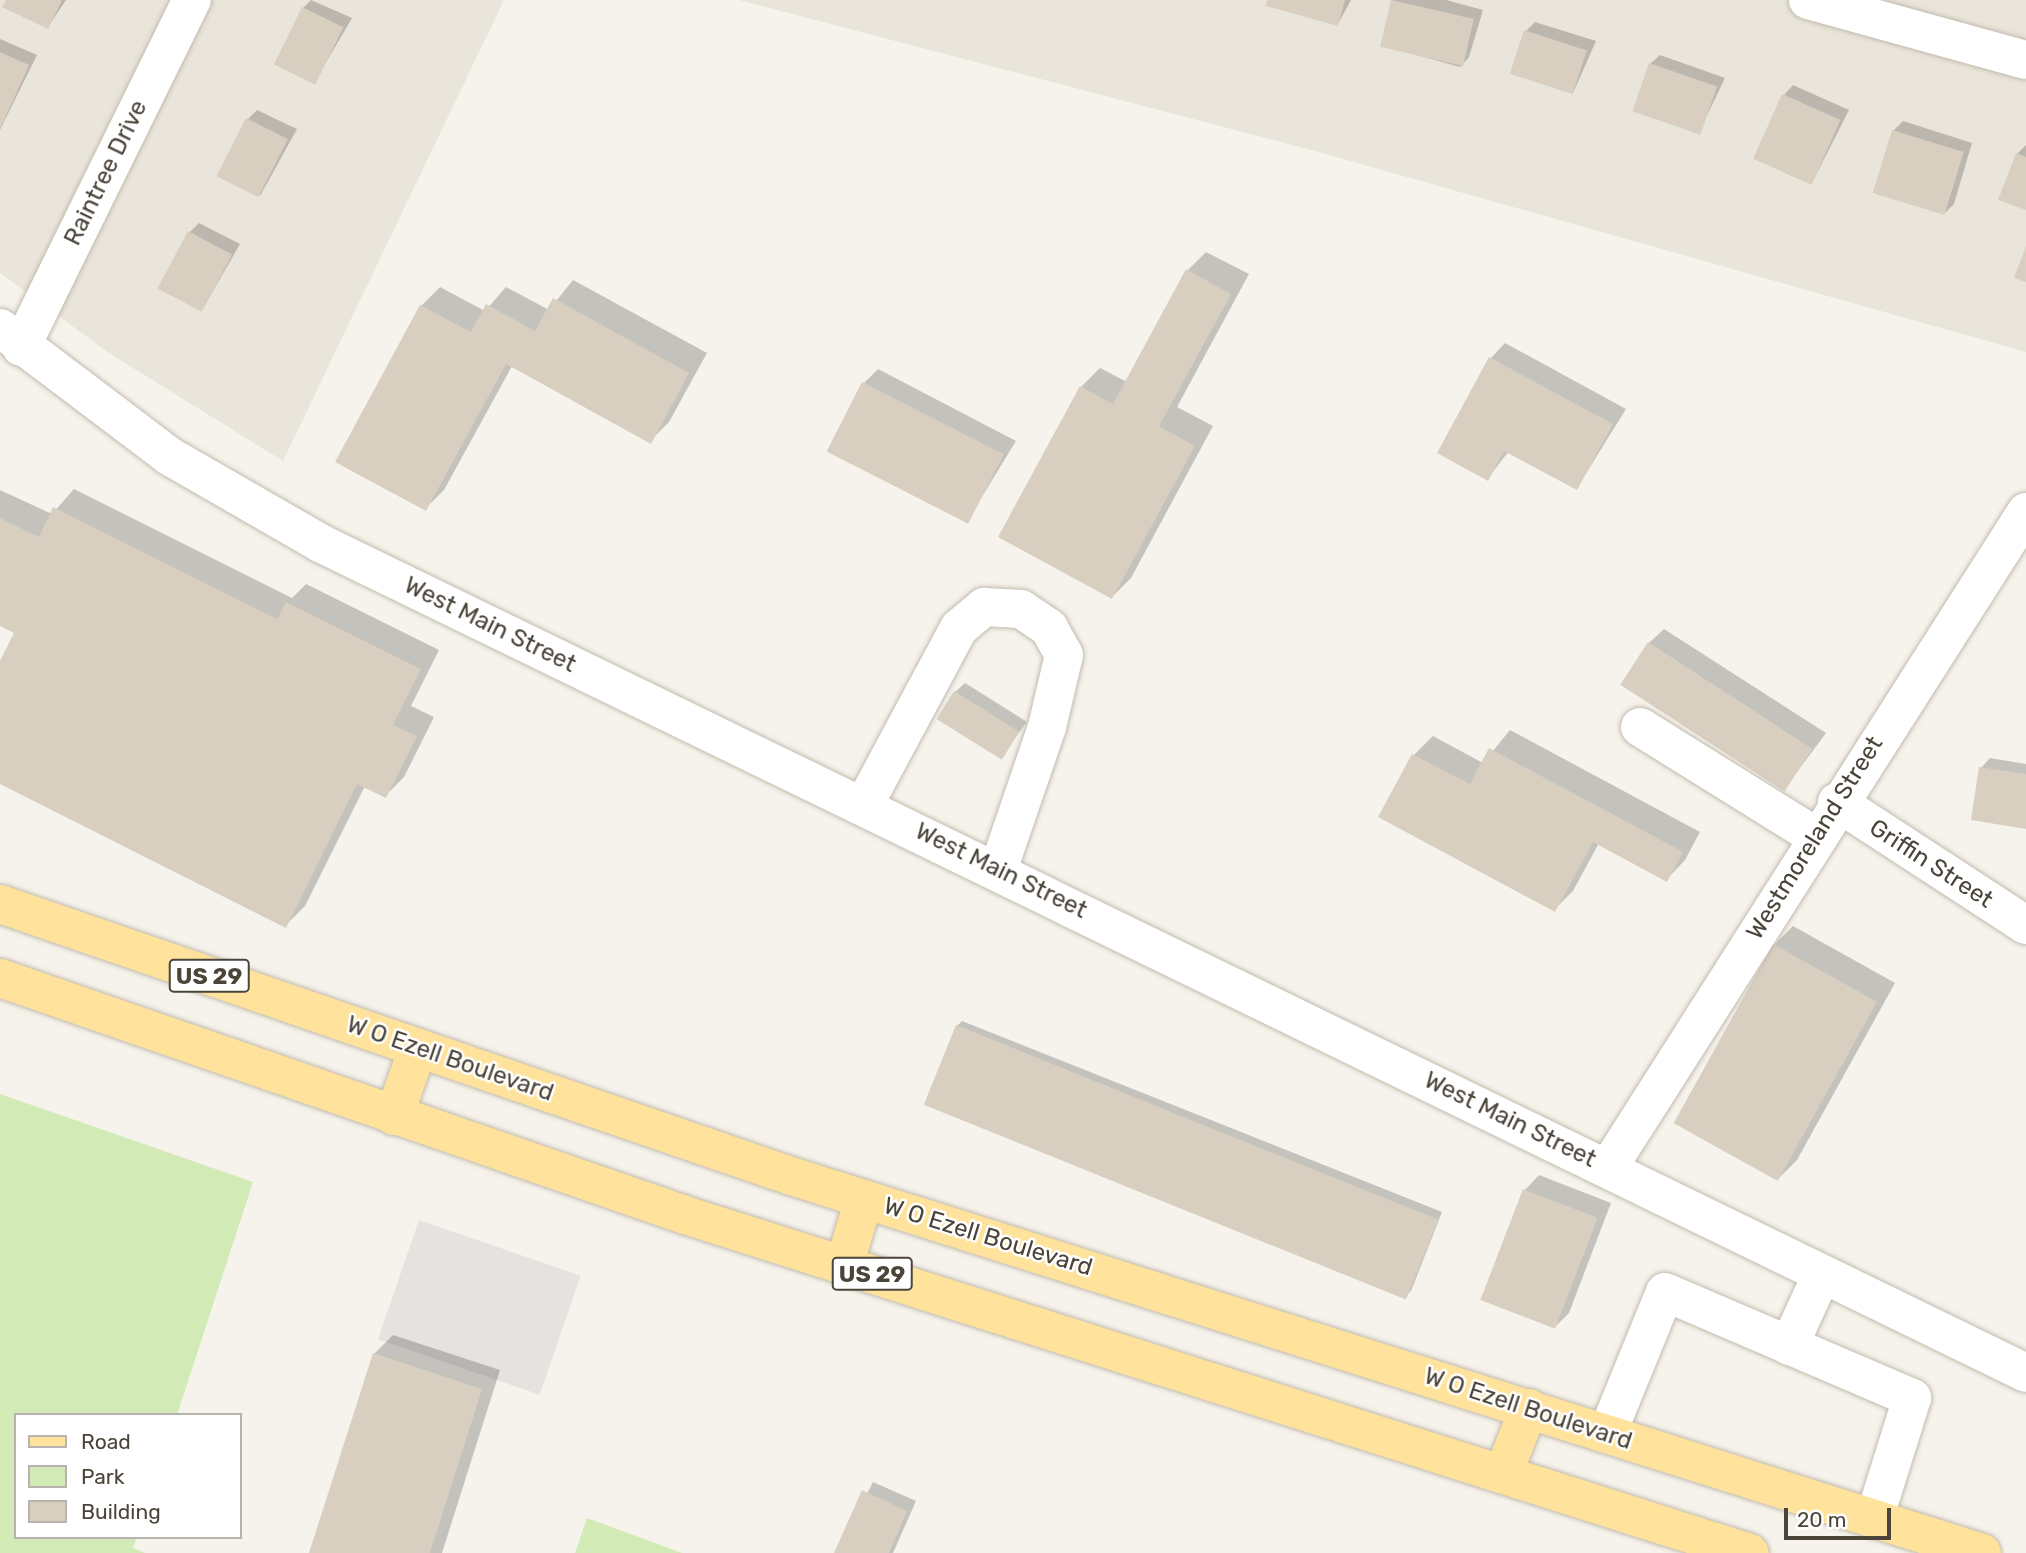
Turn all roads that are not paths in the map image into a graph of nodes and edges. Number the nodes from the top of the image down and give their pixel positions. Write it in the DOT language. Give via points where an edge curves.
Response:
graph roads {
  1 [pos="192,0"];
  2 [pos="1808,0"];
  3 [pos="2026,60"];
  4 [pos="10,337"];
  5 [pos="2026,512"];
  6 [pos="1640,727"];
  7 [pos="1837,802"];
  8 [pos="864,805"];
  9 [pos="1815,836"];
  10 [pos="998,870"];
  11 [pos="0,904"];
  12 [pos="2026,925"];
  13 [pos="0,978"];
  14 [pos="418,1048"];
  15 [pos="394,1116"];
  16 [pos="1608,1168"];
  17 [pos="864,1199"];
  18 [pos="844,1266"];
  19 [pos="1822,1274"];
  20 [pos="1789,1346"];
  21 [pos="2026,1373"];
  22 [pos="1529,1408"];
  23 [pos="1607,1434"];
  24 [pos="1503,1474"];
  25 [pos="1874,1519"];
  26 [pos="1965,1550"];
  27 [pos="1751,1553"];
  1 -- 4 [label="street, Raintree Drive"];
  2 -- 3 [label="street"];
  4 -- 8 [label="street, West Main Street" via="169,456 320,543"];
  5 -- 7 [label="street, Westmoreland Street"];
  6 -- 9 [label="street"];
  7 -- 9 [label="street, Westmoreland Street"];
  7 -- 12 [label="street, Griffin Street"];
  8 -- 10 [label="street, West Main Street"];
  8 -- 10 [label="street" via="960,628 984,607 1021,609 1049,628 1064,655 1047,727"];
  9 -- 16 [label="street, Westmoreland Street"];
  10 -- 16 [label="street, West Main Street"];
  11 -- 14 [label="main road, W O Ezell Boulevard / US 29"];
  13 -- 15 [label="main road, US 29"];
  14 -- 15 [label="main road"];
  14 -- 17 [label="main road, W O Ezell Boulevard / US 29"];
  15 -- 18 [label="main road, US 29"];
  16 -- 19 [label="street, West Main Street"];
  17 -- 18 [label="main road"];
  17 -- 22 [label="main road, W O Ezell Boulevard / US 29"];
  18 -- 24 [label="main road, US 29"];
  19 -- 20 [label="street"];
  19 -- 21 [label="street, West Main Street"];
  20 -- 23 [label="street" via="1665,1292"];
  20 -- 25 [label="street" via="1912,1398"];
  22 -- 23 [label="main road, W O Ezell Boulevard / US 29"];
  22 -- 24 [label="main road"];
  23 -- 25 [label="main road, W O Ezell Boulevard / US 29"];
  24 -- 27 [label="main road, US 29"];
  25 -- 26 [label="main road, W O Ezell Boulevard / US 29"];
}
